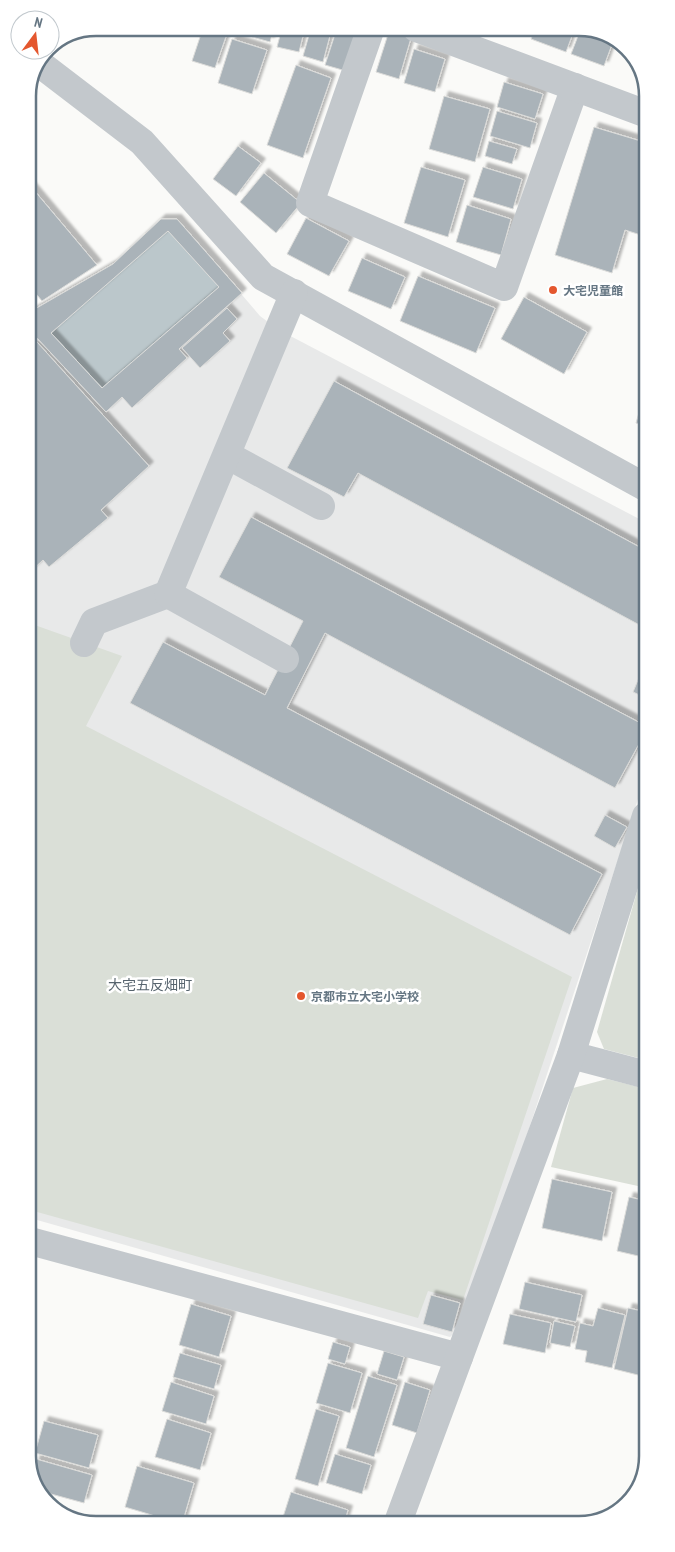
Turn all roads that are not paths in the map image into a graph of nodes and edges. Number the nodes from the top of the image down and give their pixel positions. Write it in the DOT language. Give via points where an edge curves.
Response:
graph roads {
  1 [pos="368,36"];
  2 [pos="438,36"];
  3 [pos="44,67"];
  4 [pos="575,87"];
  5 [pos="639,111"];
  6 [pos="294,293"];
  7 [pos="226,455"];
  8 [pos="639,484"];
  9 [pos="321,506"];
  10 [pos="168,594"];
  11 [pos="84,643"];
  12 [pos="284,658"];
  13 [pos="639,838"];
  14 [pos="571,1055"];
  15 [pos="639,1073"];
  16 [pos="36,1243"];
  17 [pos="459,1357"];
  18 [pos="400,1516"];
  1 -- 4 [label="street" via="310,203 504,287"];
  2 -- 4 [label="street"];
  3 -- 6 [label="street" via="142,142 263,277"];
  4 -- 5 [label="street"];
  6 -- 7 [label="street"];
  6 -- 8 [label="street"];
  7 -- 9 [label="street"];
  7 -- 10 [label="street"];
  10 -- 11 [label="street" via="94,622"];
  10 -- 12 [label="street"];
  13 -- 14 [label="street"];
  14 -- 15 [label="street"];
  14 -- 17 [label="street"];
  16 -- 17 [label="street"];
  17 -- 18 [label="street"];
}
